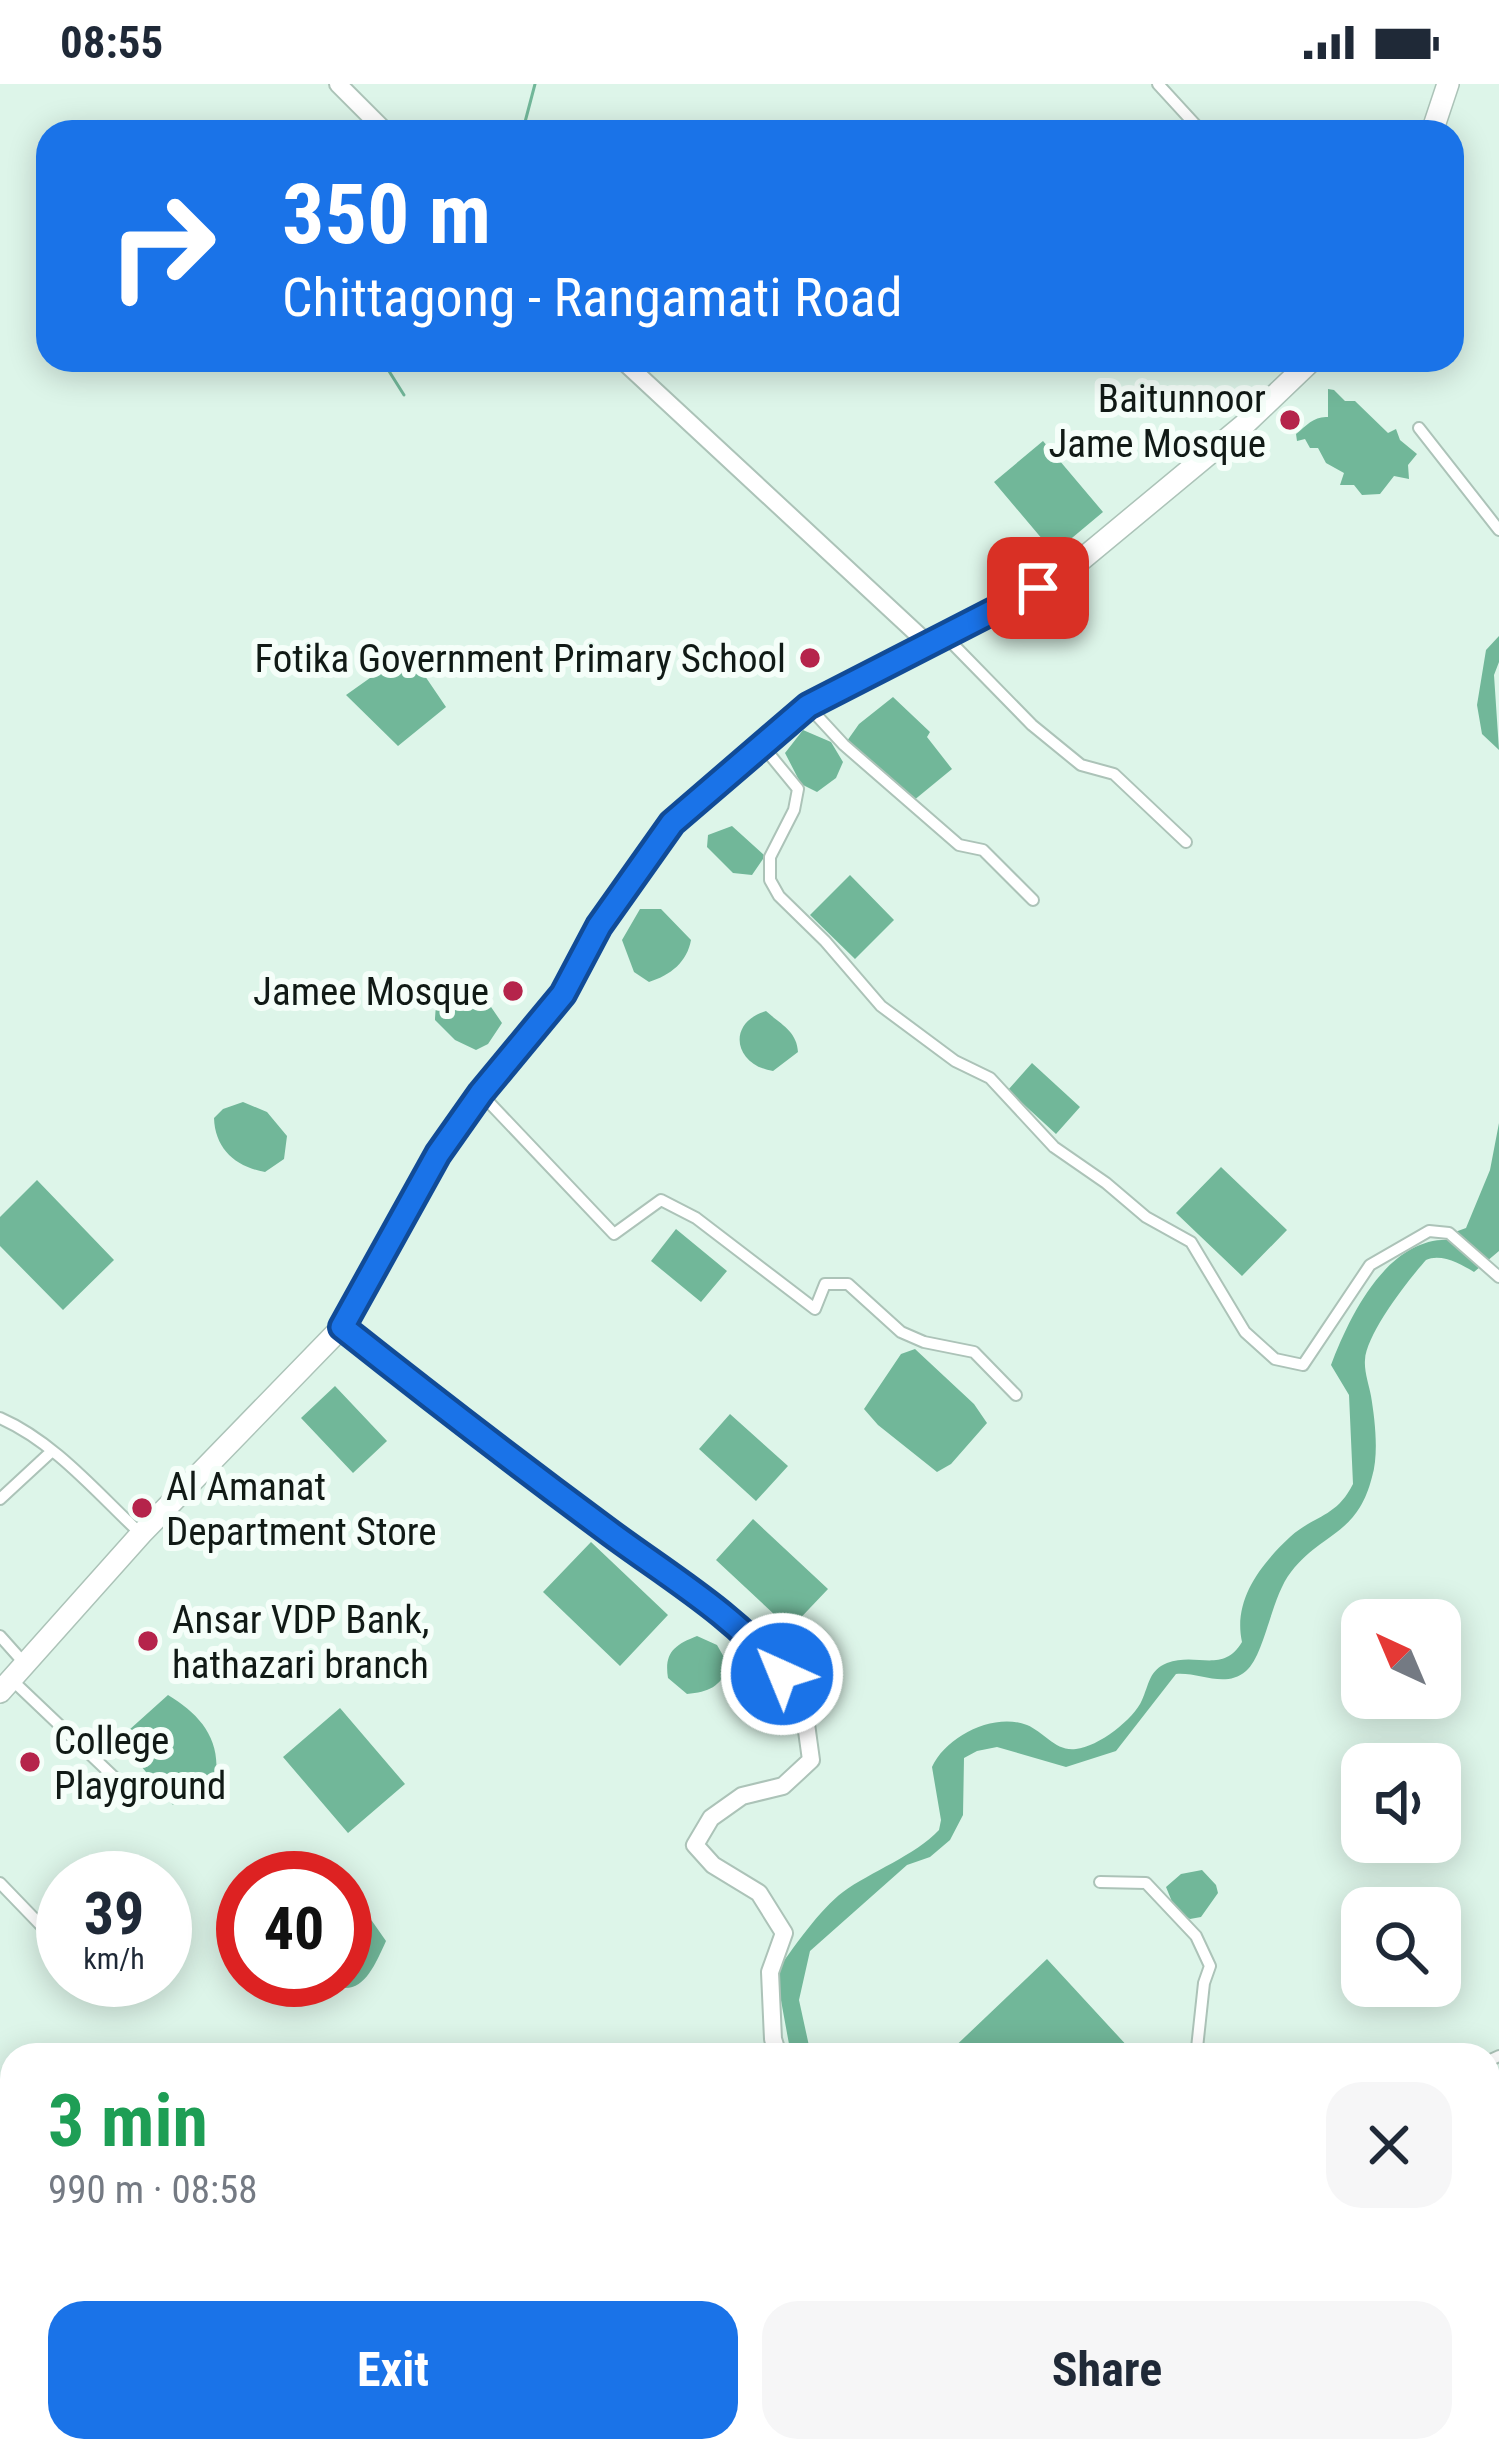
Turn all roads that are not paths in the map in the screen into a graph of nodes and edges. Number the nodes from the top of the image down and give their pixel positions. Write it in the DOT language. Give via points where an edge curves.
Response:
graph roads {
  1 [pos="338,84"];
  2 [pos="1158,84"];
  3 [pos="1432,84"];
  4 [pos="1448,84"];
  5 [pos="374,120"];
  6 [pos="1191,120"];
  7 [pos="1422,120"];
  8 [pos="1436,120"];
  9 [pos="636,372"];
  10 [pos="1287,372"];
  11 [pos="1300,372"];
  12 [pos="1246,424"];
  13 [pos="1419,428"];
  14 [pos="1499,530"];
  15 [pos="936,639"];
  16 [pos="808,706"];
  17 [pos="761,744"];
  18 [pos="1186,842"];
  19 [pos="1033,900"];
  20 [pos="481,1093"];
  21 [pos="1495,1273"];
  22 [pos="342,1327"];
  23 [pos="1016,1395"];
  24 [pos="0,1418"];
  25 [pos="52,1450"];
  26 [pos="0,1499"];
  27 [pos="141,1534"];
  28 [pos="0,1636"];
  29 [pos="12,1678"];
  30 [pos="114,1777"];
  31 [pos="1100,1882"];
  32 [pos="0,1883"];
  33 [pos="36,1920"];
  34 [pos="774,2043"];
  35 [pos="1198,2043"];
  1 -- 5 [label="street"];
  2 -- 6 [label="street"];
  3 -- 7 [label="highway"];
  4 -- 8 [label="highway"];
  9 -- 15 [label="street"];
  10 -- 12 [label="highway"];
  11 -- 12 [label="highway"];
  12 -- 15 [label="highway" via="1069,569"];
  13 -- 14 [label="street"];
  15 -- 16 [label="highway"];
  15 -- 18 [label="street" via="1082,765 1114,774"];
  16 -- 17 [label="highway"];
  16 -- 19 [label="street" via="959,845 983,850"];
  17 -- 20 [label="highway" via="656,841 563,994"];
  17 -- 21 [label="street" via="798,789 770,857 779,896 881,1006 990,1078 1054,1147 1191,1242 1245,1332 1275,1359 1303,1365 1370,1265 1429,1231 1449,1233"];
  20 -- 22 [label="highway" via="425,1174"];
  20 -- 23 [label="street" via="614,1234 661,1200 696,1217 815,1309 825,1284 848,1284 901,1332 974,1352"];
  22 -- 27 [label="highway"];
  22 -- 34 [label="street" via="760,1646 803,1702 811,1760 783,1786 742,1796 711,1818 695,1844 759,1893 784,1934 770,1972"];
  24 -- 25 [label="street"];
  25 -- 26 [label="street"];
  25 -- 27 [label="street"];
  27 -- 29 [label="highway"];
  28 -- 29 [label="street"];
  29 -- 30 [label="street"];
  31 -- 35 [label="street" via="1146,1883 1196,1936 1210,1966"];
  32 -- 33 [label="street"];
}
